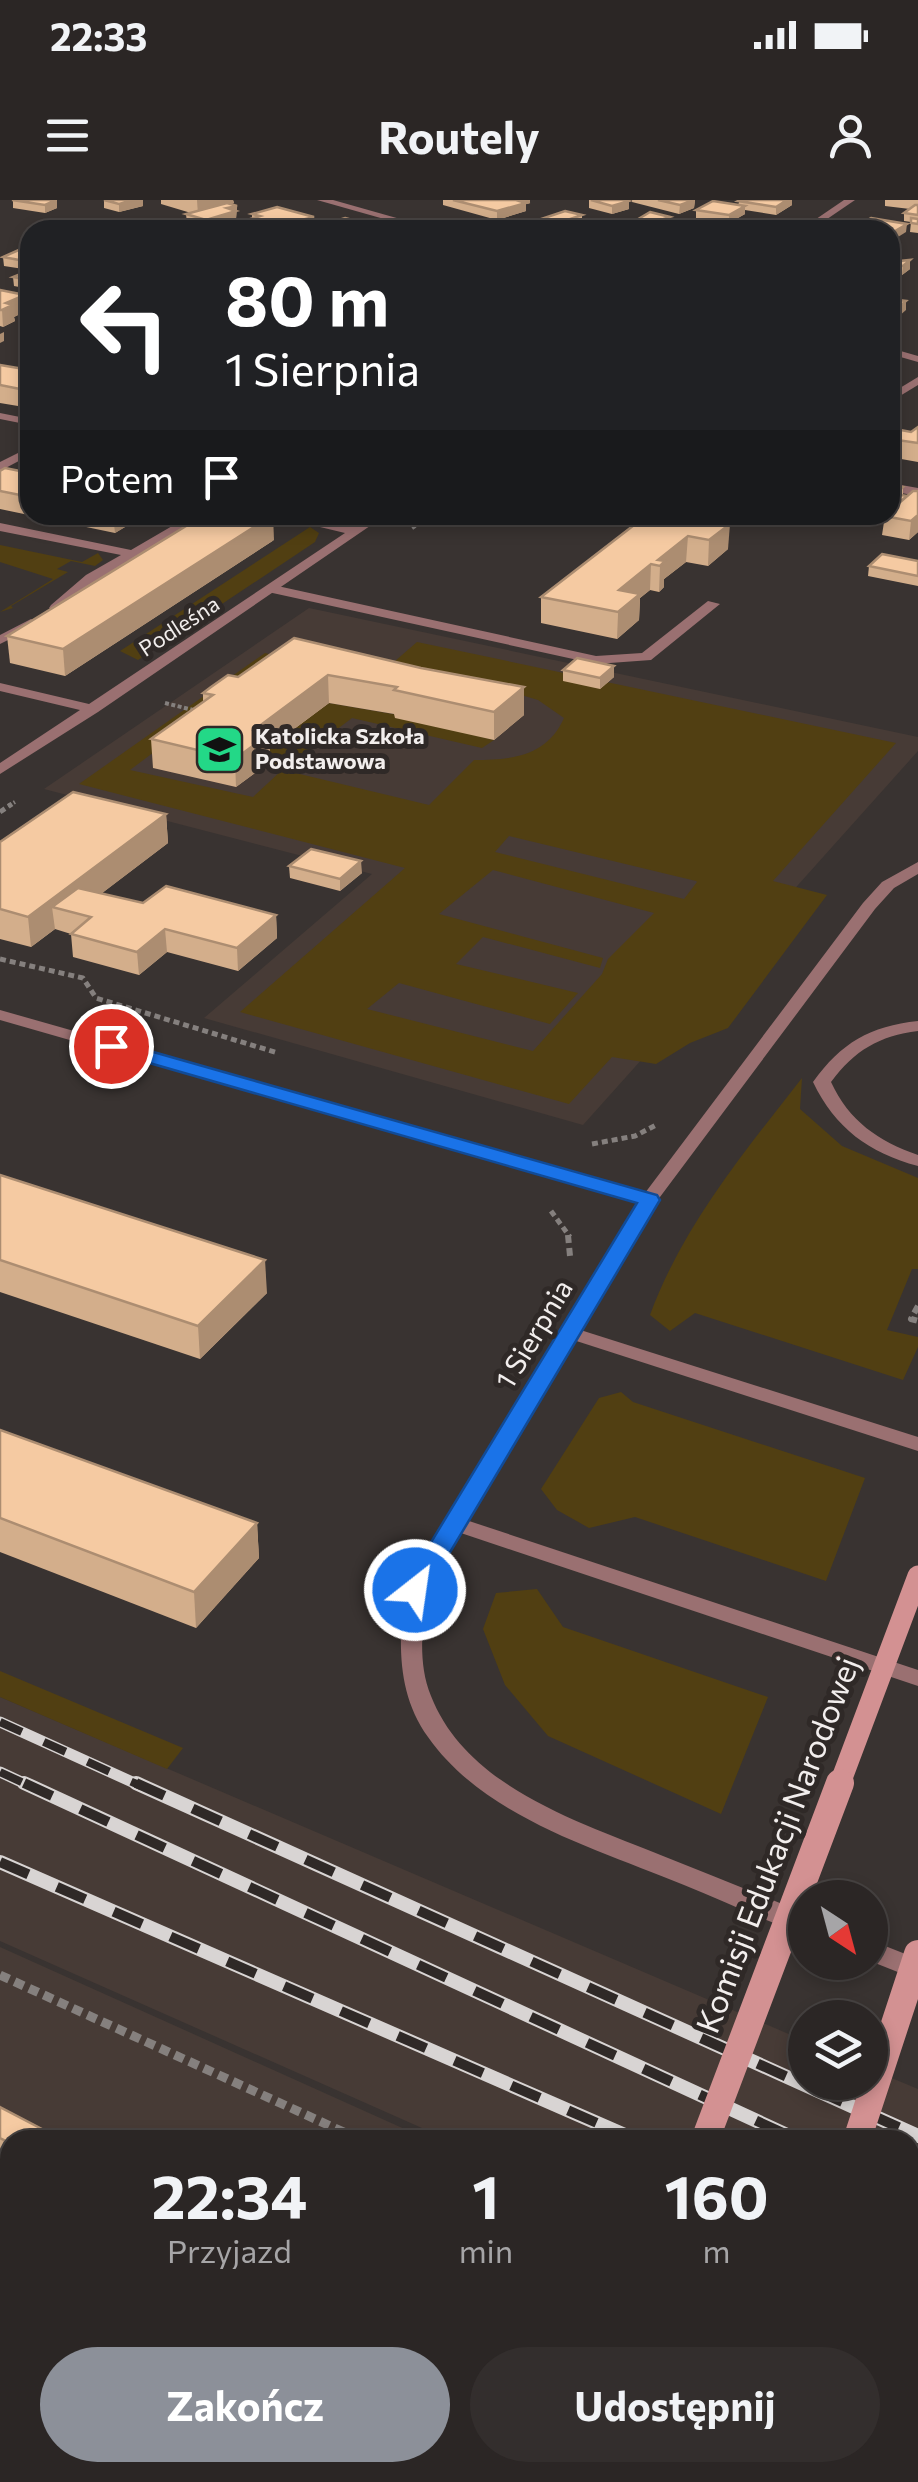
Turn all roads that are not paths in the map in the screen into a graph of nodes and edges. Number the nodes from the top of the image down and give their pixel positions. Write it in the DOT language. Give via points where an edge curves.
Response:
graph roads {
  1 [pos="322,200"];
  2 [pos="850,200"];
  3 [pos="397,220"];
  4 [pos="820,220"];
  5 [pos="183,525"];
  6 [pos="326,525"];
  7 [pos="365,525"];
  8 [pos="0,527"];
  9 [pos="356,531"];
  10 [pos="132,554"];
  11 [pos="273,589"];
  12 [pos="713,604"];
  13 [pos="0,640"];
  14 [pos="0,687"];
  15 [pos="92,708"];
  16 [pos="0,770"];
  17 [pos="918,867"];
  18 [pos="0,1015"];
  19 [pos="918,1026"];
  20 [pos="918,1162"];
  21 [pos="649,1200"];
  22 [pos="571,1333"];
  23 [pos="918,1444"];
  24 [pos="454,1523"];
  25 [pos="918,1576"];
  26 [pos="918,1678"];
  27 [pos="788,1917"];
  28 [pos="918,1954"];
  29 [pos="888,1958"];
  30 [pos="918,1970"];
  31 [pos="709,2130"];
  32 [pos="861,2130"];
  1 -- 3 [label="street"];
  2 -- 4 [label="street"];
  5 -- 10 [label="street"];
  6 -- 9 [label="street"];
  7 -- 9 [label="street, Podleśna"];
  8 -- 10 [label="street"];
  9 -- 11 [label="street, Podleśna"];
  10 -- 13 [label="street"];
  11 -- 12 [label="street" via="596,660 646,657"];
  11 -- 15 [label="street, Podleśna"];
  14 -- 15 [label="street"];
  15 -- 16 [label="street, Podleśna"];
  17 -- 21 [label="street, 1 Sierpnia" via="869,906"];
  18 -- 21 [label="street"];
  19 -- 20 [label="street" via="885,1029 846,1050 822,1082 832,1106 865,1140"];
  21 -- 22 [label="street, 1 Sierpnia"];
  22 -- 23 [label="street"];
  22 -- 24 [label="street, 1 Sierpnia"];
  24 -- 26 [label="street"];
  24 -- 27 [label="street, 1 Sierpnia" via="415,1590 409,1620 408,1658 418,1698 444,1744 486,1782 547,1819"];
  25 -- 31 [label="main road, Komisji Edukacji Narodowej, bridge"];
  28 -- 32 [label="main road, bridge"];
  29 -- 30 [label="street"];
}
